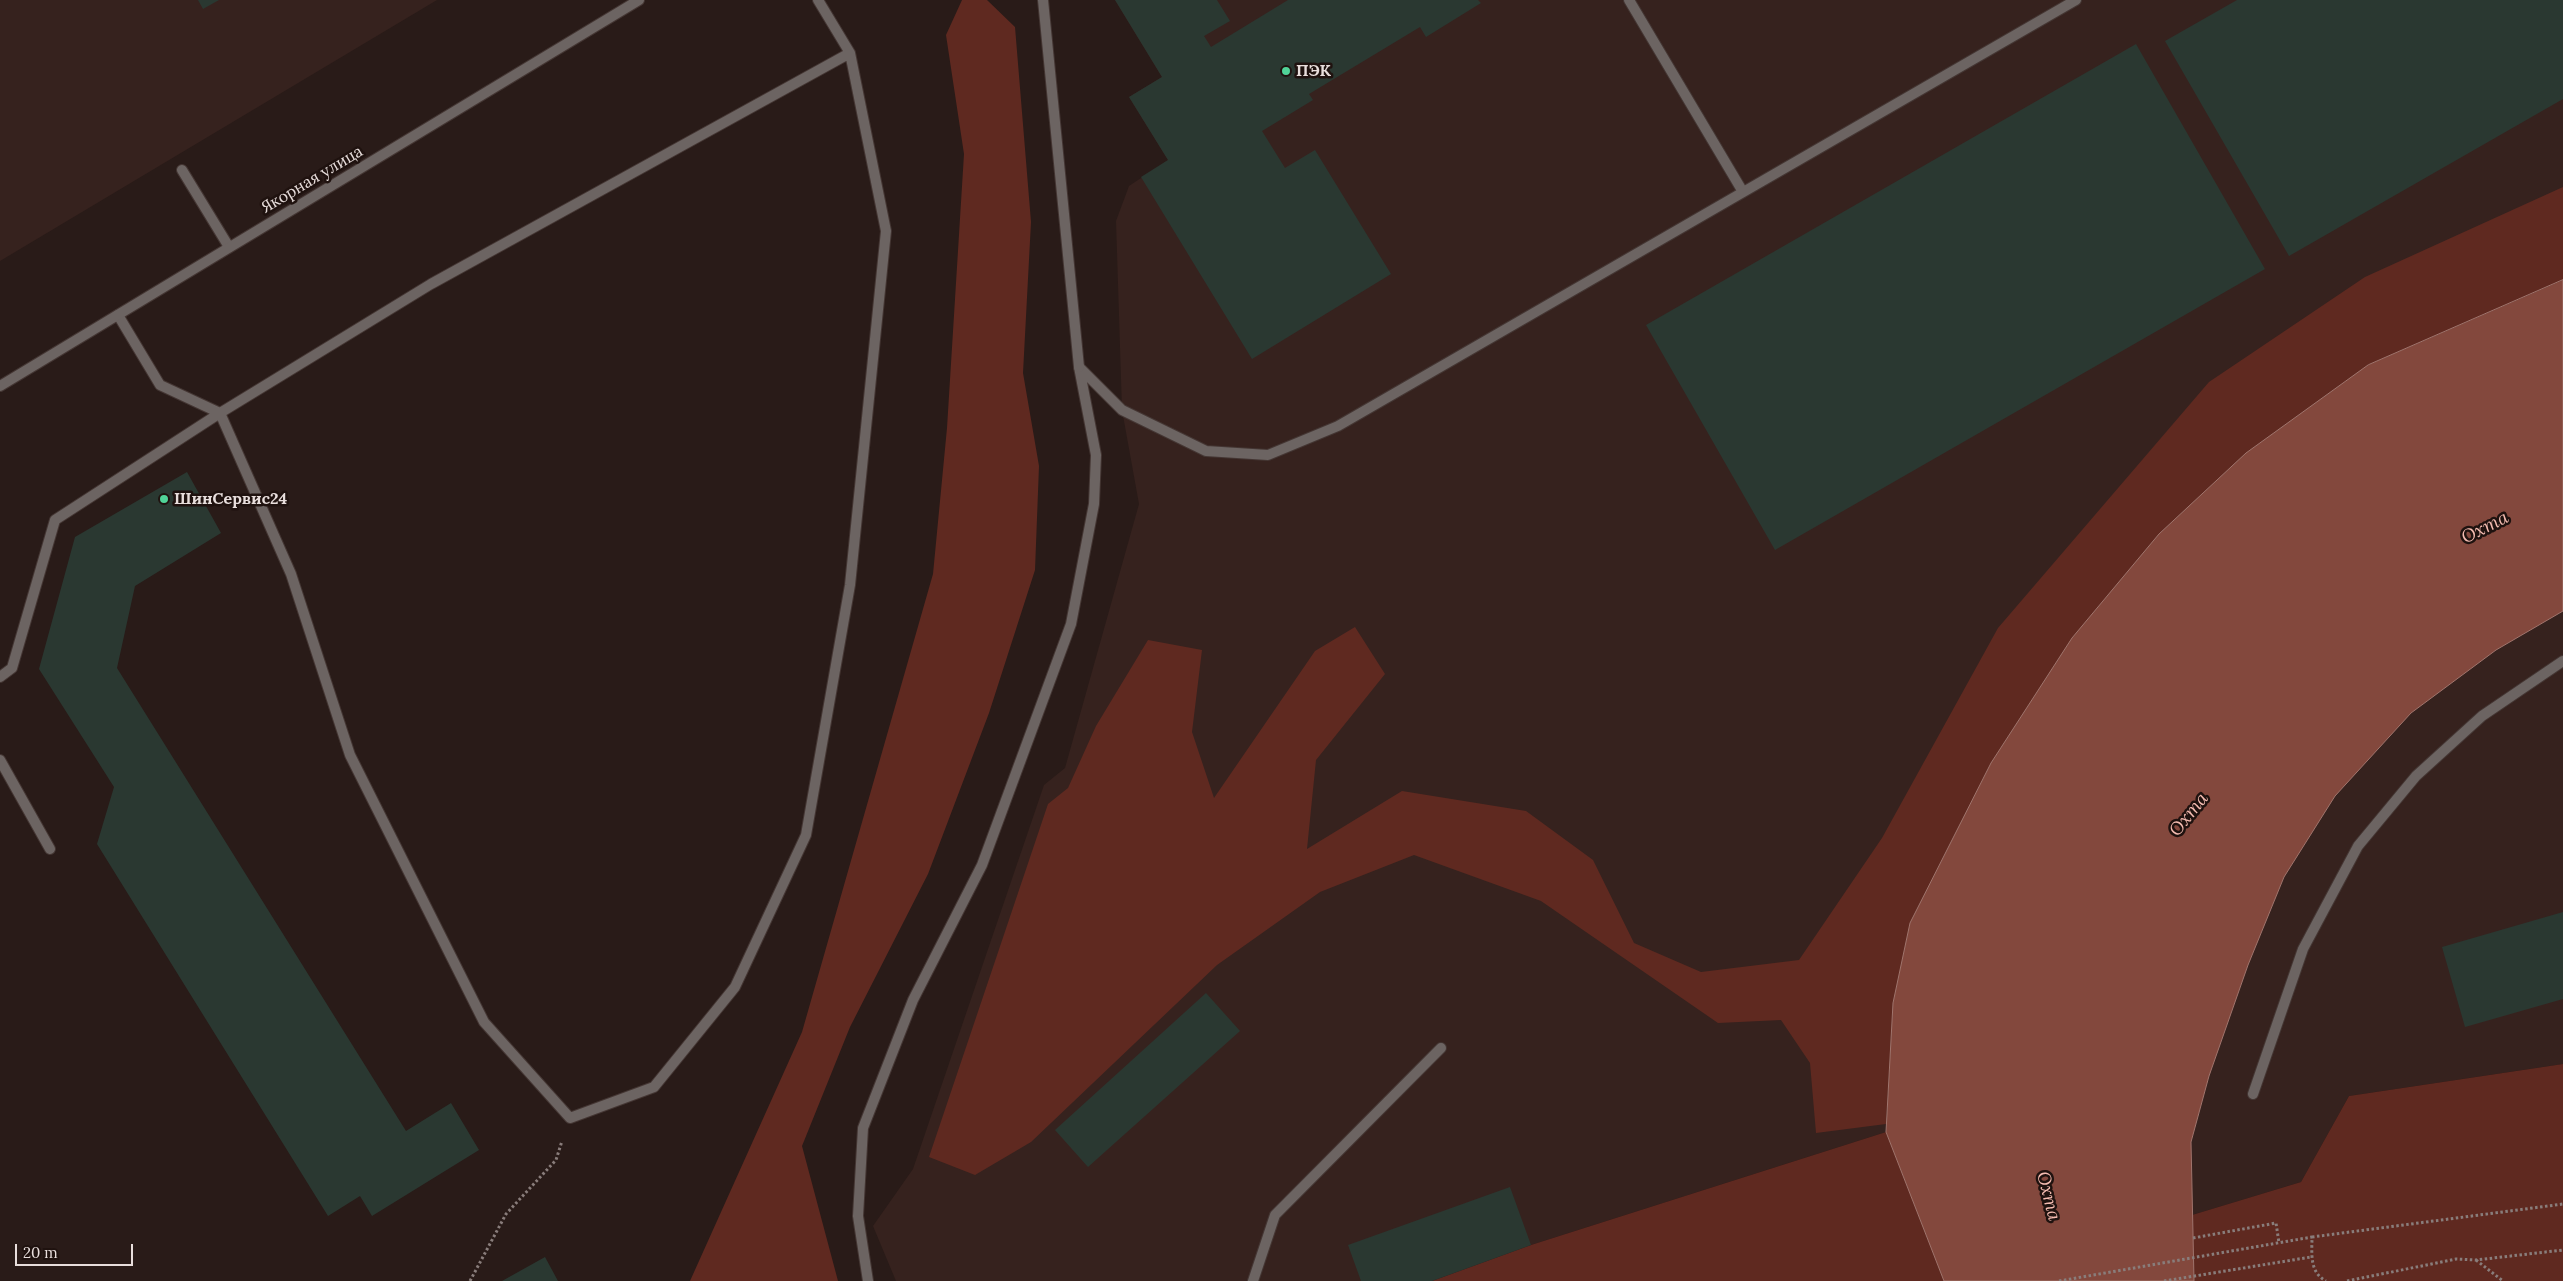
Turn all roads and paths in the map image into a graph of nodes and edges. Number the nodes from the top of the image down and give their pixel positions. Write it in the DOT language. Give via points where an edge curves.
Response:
graph roads {
  1 [pos="639,0"];
  2 [pos="818,0"];
  3 [pos="1043,0"];
  4 [pos="1629,0"];
  5 [pos="2076,0"];
  6 [pos="850,53"];
  7 [pos="182,170"];
  8 [pos="1743,192"];
  9 [pos="229,247"];
  10 [pos="118,315"];
  11 [pos="1080,367"];
  12 [pos="0,386"];
  13 [pos="220,412"];
  14 [pos="2563,662"];
  15 [pos="0,677"];
  16 [pos="0,760"];
  17 [pos="50,848"];
  18 [pos="1440,1048"];
  19 [pos="2253,1094"];
  20 [pos="570,1118"];
  21 [pos="2563,1204"];
  22 [pos="2312,1237"];
  23 [pos="2193,1238"];
  24 [pos="2279,1243"];
  25 [pos="2563,1250"];
  26 [pos="2310,1257"];
  27 [pos="2476,1260"];
  28 [pos="470,1281"];
  29 [pos="868,1281"];
  30 [pos="1253,1281"];
  31 [pos="2059,1281"];
  32 [pos="2164,1281"];
  33 [pos="2326,1281"];
  34 [pos="2347,1281"];
  35 [pos="2503,1281"];
  1 -- 9 [label="street, Якорная улица"];
  2 -- 6 [label="street"];
  3 -- 11 [label="street"];
  4 -- 8 [label="street"];
  5 -- 8 [label="street"];
  6 -- 13 [label="street" via="431,284"];
  6 -- 20 [label="street" via="886,231 850,586 806,835 735,986 654,1086"];
  7 -- 9 [label="street"];
  8 -- 11 [label="street" via="1338,426 1268,455 1206,451 1122,410"];
  9 -- 10 [label="street, Якорная улица"];
  10 -- 12 [label="street, Якорная улица"];
  10 -- 13 [label="street" via="160,385"];
  11 -- 29 [label="street" via="1096,455 1094,504 1071,624 982,865 913,1000 862,1128 858,1216"];
  13 -- 15 [label="street" via="55,520 12,668"];
  13 -- 20 [label="street" via="291,574 350,755 484,1022"];
  14 -- 19 [label="street" via="2482,716 2416,776 2358,846 2302,949"];
  16 -- 17 [label="street"];
  18 -- 30 [label="street" via="1275,1215"];
  20 -- 28 [label="path" via="556,1160 506,1214"];
  21 -- 22 [label="path"];
  22 -- 24 [label="path"];
  22 -- 26 [label="path"];
  23 -- 24 [label="path" via="2276,1223"];
  24 -- 31 [label="path"];
  25 -- 27 [label="path"];
  26 -- 32 [label="path"];
  26 -- 33 [label="path" via="2317,1275"];
  27 -- 34 [label="path" via="2456,1259"];
  27 -- 35 [label="path"];
}
